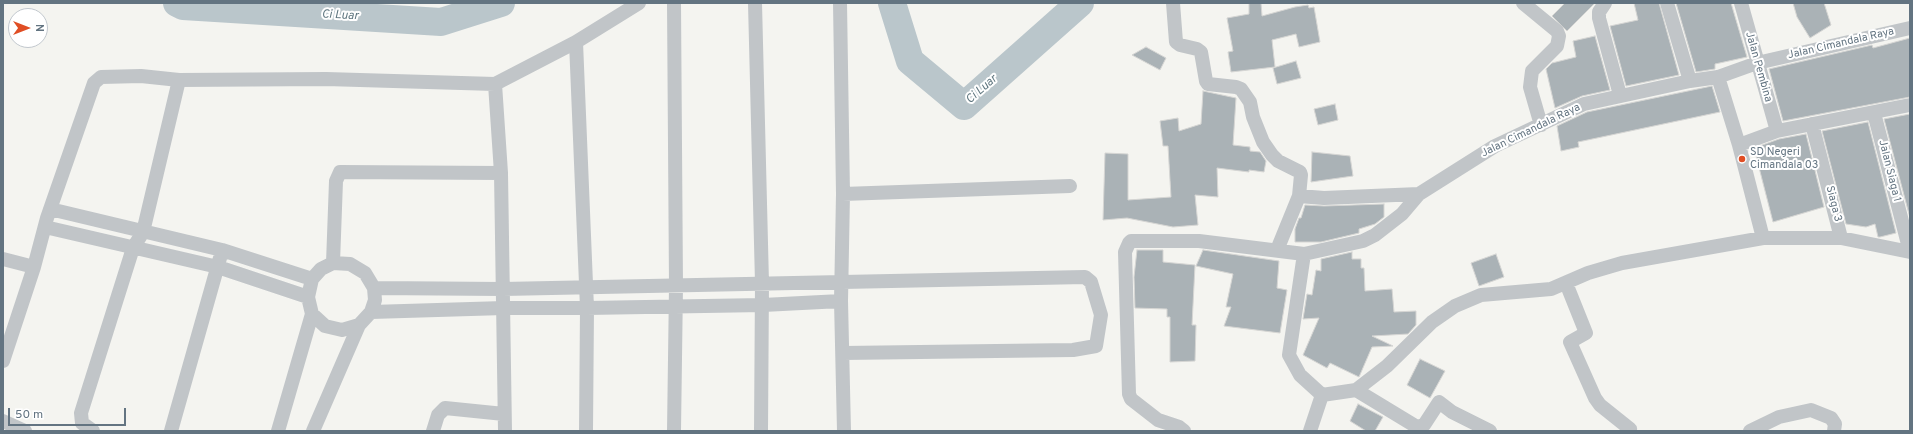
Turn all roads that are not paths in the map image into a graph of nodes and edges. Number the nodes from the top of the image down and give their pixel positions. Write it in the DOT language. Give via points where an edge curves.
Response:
graph roads {
  1 [pos="640,3"];
  2 [pos="674,3"];
  3 [pos="755,3"];
  4 [pos="840,3"];
  5 [pos="1173,3"];
  6 [pos="1523,3"];
  7 [pos="1606,3"];
  8 [pos="1668,3"];
  9 [pos="1740,3"];
  10 [pos="1910,28"];
  11 [pos="576,42"];
  12 [pos="1756,63"];
  13 [pos="1718,77"];
  14 [pos="179,80"];
  15 [pos="1690,81"];
  16 [pos="495,84"];
  17 [pos="1620,95"];
  18 [pos="1910,105"];
  19 [pos="1874,113"];
  20 [pos="1812,124"];
  21 [pos="1541,125"];
  22 [pos="1777,131"];
  23 [pos="1739,145"];
  24 [pos="501,173"];
  25 [pos="1070,186"];
  26 [pos="843,194"];
  27 [pos="1419,194"];
  28 [pos="1299,196"];
  29 [pos="50,209"];
  30 [pos="45,227"];
  31 [pos="143,232"];
  32 [pos="1763,238"];
  33 [pos="1841,238"];
  34 [pos="133,248"];
  35 [pos="222,250"];
  36 [pos="1277,250"];
  37 [pos="1910,252"];
  38 [pos="1304,254"];
  39 [pos="3,259"];
  40 [pos="333,263"];
  41 [pos="34,267"];
  42 [pos="218,267"];
  43 [pos="312,279"];
  44 [pos="842,282"];
  45 [pos="762,283"];
  46 [pos="1566,283"];
  47 [pos="676,286"];
  48 [pos="586,287"];
  49 [pos="374,288"];
  50 [pos="503,289"];
  51 [pos="308,297"];
  52 [pos="840,301"];
  53 [pos="763,305"];
  54 [pos="676,306"];
  55 [pos="504,308"];
  56 [pos="587,308"];
  57 [pos="371,312"];
  58 [pos="312,314"];
  59 [pos="359,325"];
  60 [pos="843,353"];
  61 [pos="4,354"];
  62 [pos="1356,390"];
  63 [pos="1322,395"];
  64 [pos="504,414"];
  65 [pos="3,421"];
  66 [pos="26,431"];
  67 [pos="93,431"];
  68 [pos="171,431"];
  69 [pos="278,431"];
  70 [pos="313,431"];
  71 [pos="433,431"];
  72 [pos="505,431"];
  73 [pos="586,431"];
  74 [pos="674,431"];
  75 [pos="761,431"];
  76 [pos="844,431"];
  77 [pos="1184,431"];
  78 [pos="1310,431"];
  79 [pos="1490,431"];
  80 [pos="1629,431"];
  81 [pos="1750,431"];
  82 [pos="1834,431"];
  1 -- 11 [label="street"];
  2 -- 47 [label="street"];
  3 -- 45 [label="street"];
  4 -- 26 [label="street"];
  5 -- 28 [label="street" via="1176,42 1180,46 1201,52 1208,84 1236,87 1246,95 1263,142 1278,160 1300,172 1302,181"];
  6 -- 21 [label="street" via="1557,31 1558,36 1557,46 1532,72 1530,87"];
  7 -- 17 [label="street" via="1599,12 1599,18"];
  8 -- 15 [label="street"];
  9 -- 12 [label="street, Jalan Pembina"];
  10 -- 12 [label="street, Jalan Cimandala Raya"];
  11 -- 16 [label="street"];
  11 -- 48 [label="street"];
  12 -- 13 [label="street, Jalan Cimandala Raya"];
  12 -- 22 [label="street, Jalan Pembina"];
  13 -- 15 [label="street, Jalan Cimandala Raya"];
  13 -- 23 [label="street"];
  14 -- 16 [label="street" via="326,79"];
  14 -- 29 [label="street" via="116,76 101,77 94,84"];
  14 -- 31 [label="street"];
  15 -- 17 [label="street, Jalan Cimandala Raya"];
  16 -- 24 [label="street"];
  17 -- 21 [label="street, Jalan Cimandala Raya" via="1584,104"];
  18 -- 19 [label="street"];
  19 -- 20 [label="street"];
  19 -- 37 [label="street, Jalan Siaga 1"];
  20 -- 22 [label="street"];
  20 -- 33 [label="street, Siaga 3"];
  21 -- 27 [label="street, Jalan Cimandala Raya" via="1495,146"];
  22 -- 23 [label="street"];
  23 -- 32 [label="street"];
  24 -- 40 [label="street" via="340,172 336,180"];
  24 -- 50 [label="street"];
  25 -- 26 [label="street"];
  26 -- 44 [label="street"];
  27 -- 28 [label="street" via="1324,198"];
  27 -- 38 [label="street, Jalan Cimandala Raya" via="1389,226 1369,238"];
  28 -- 36 [label="street"];
  29 -- 30 [label="street"];
  29 -- 31 [label="street"];
  30 -- 34 [label="street"];
  30 -- 41 [label="street"];
  31 -- 34 [label="street"];
  31 -- 35 [label="street"];
  32 -- 33 [label="street"];
  32 -- 46 [label="street" via="1622,263"];
  33 -- 37 [label="street"];
  34 -- 42 [label="street"];
  34 -- 67 [label="street" via="81,414 82,423"];
  35 -- 42 [label="street"];
  35 -- 43 [label="street"];
  36 -- 38 [label="street"];
  36 -- 77 [label="street" via="1199,241 1132,241 1126,247 1129,394 1131,399 1158,420"];
  38 -- 63 [label="street" via="1289,355 1300,376"];
  39 -- 41 [label="street"];
  40 -- 43 [label="street" via="321,269"];
  40 -- 49 [label="street" via="350,264 365,273"];
  41 -- 61 [label="street"];
  42 -- 51 [label="street"];
  42 -- 68 [label="street"];
  43 -- 51 [label="street"];
  44 -- 45 [label="street"];
  44 -- 52 [label="street"];
  44 -- 60 [label="street" via="1085,277 1091,282 1101,315 1097,343 1092,347 1079,349"];
  45 -- 47 [label="street"];
  45 -- 53 [label="street"];
  46 -- 62 [label="street" via="1551,289 1481,295 1455,306 1432,322 1387,366"];
  46 -- 80 [label="street" via="1586,332 1570,342 1595,398 1630,429"];
  47 -- 48 [label="street"];
  47 -- 54 [label="street"];
  48 -- 50 [label="street"];
  48 -- 56 [label="street"];
  49 -- 50 [label="street"];
  49 -- 57 [label="street" via="375,300"];
  50 -- 55 [label="street"];
  51 -- 58 [label="street"];
  52 -- 53 [label="street"];
  52 -- 60 [label="street"];
  53 -- 54 [label="street"];
  53 -- 75 [label="street"];
  54 -- 56 [label="street"];
  54 -- 74 [label="street"];
  55 -- 56 [label="street"];
  55 -- 57 [label="street"];
  55 -- 64 [label="street"];
  56 -- 73 [label="street"];
  57 -- 59 [label="street"];
  58 -- 59 [label="street" via="325,326 342,330"];
  58 -- 69 [label="street"];
  59 -- 70 [label="street"];
  60 -- 76 [label="street"];
  62 -- 63 [label="street"];
  62 -- 79 [label="street" via="1417,427 1424,425 1439,402 1452,412"];
  63 -- 78 [label="street"];
  64 -- 71 [label="street" via="445,408 438,415"];
  64 -- 72 [label="street"];
  65 -- 66 [label="street"];
  81 -- 82 [label="street" via="1779,417 1811,410 1831,418 1835,424"];
}
